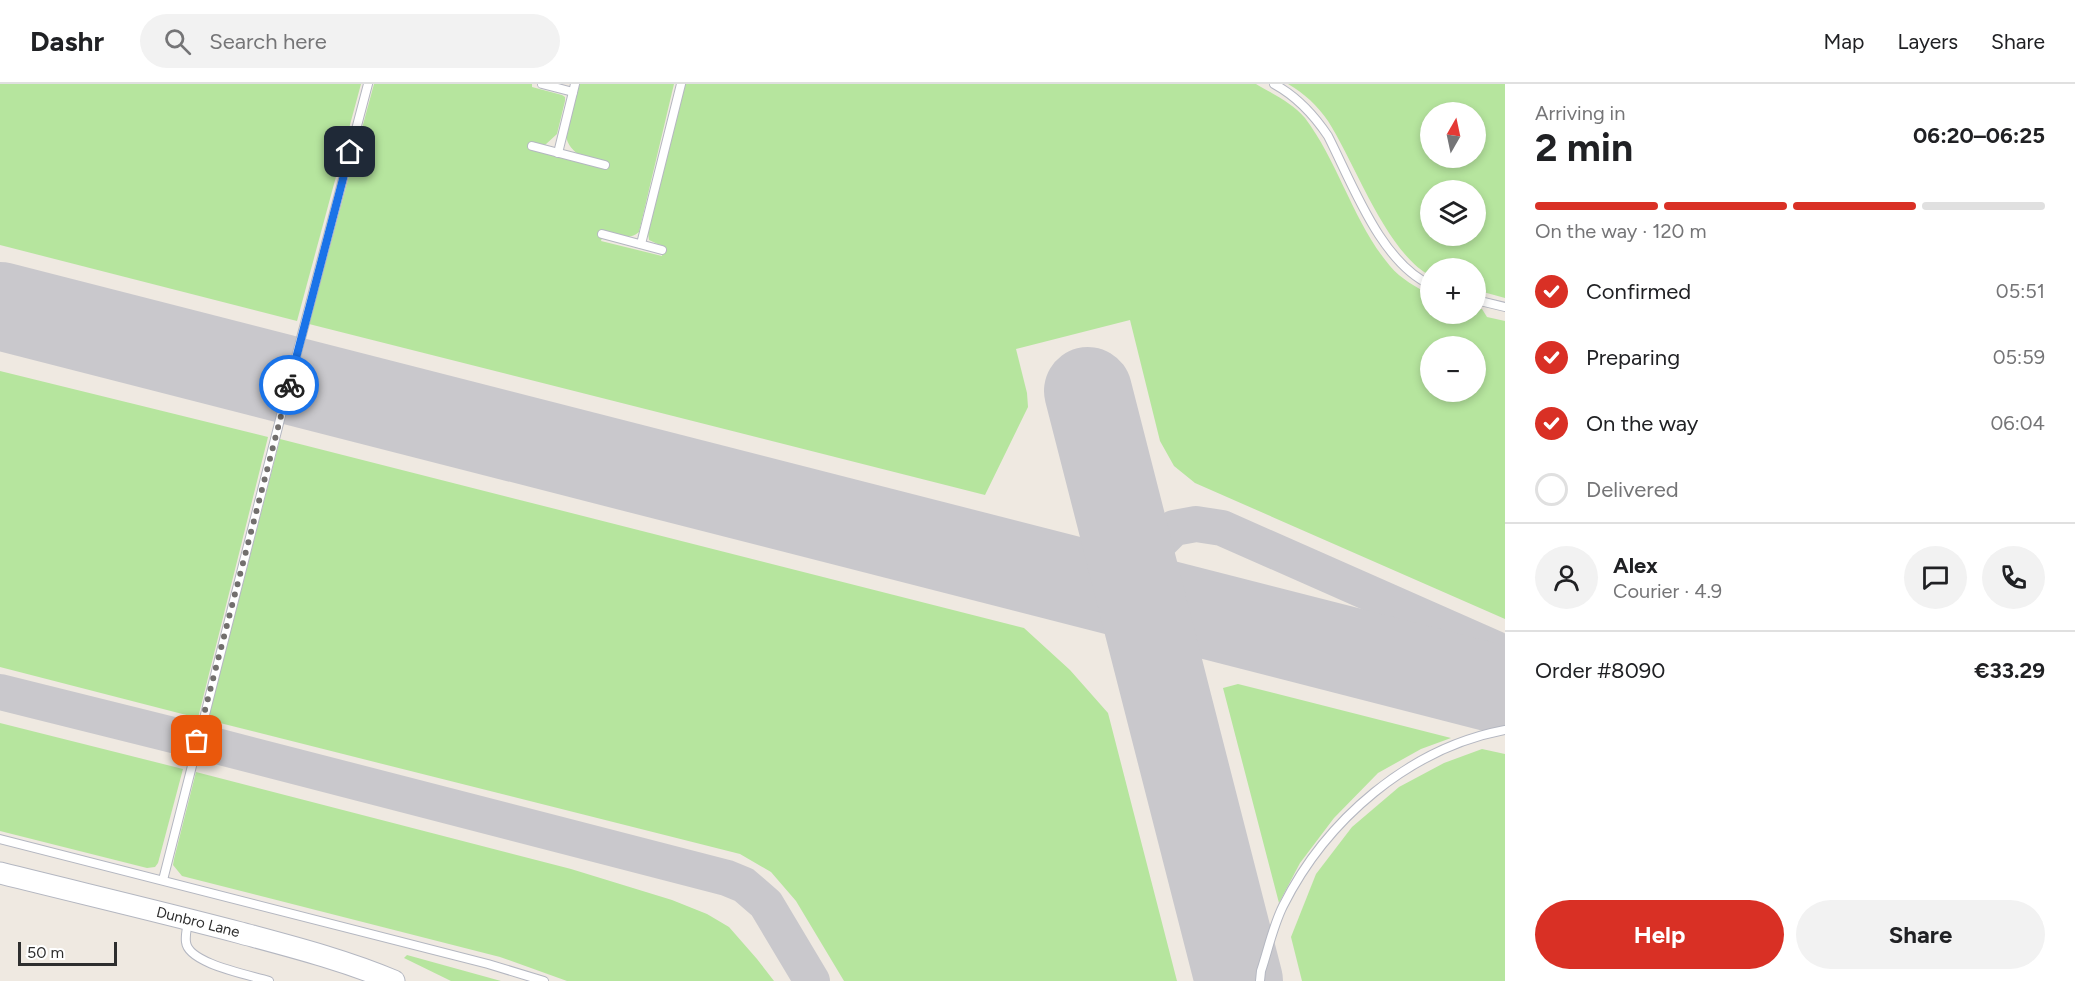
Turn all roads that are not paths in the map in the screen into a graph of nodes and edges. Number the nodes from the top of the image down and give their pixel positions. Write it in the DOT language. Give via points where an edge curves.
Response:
graph roads {
  1 [pos="368,84"];
  2 [pos="542,84"];
  3 [pos="681,84"];
  4 [pos="1274,84"];
  5 [pos="574,88"];
  6 [pos="532,146"];
  7 [pos="558,153"];
  8 [pos="605,165"];
  9 [pos="602,234"];
  10 [pos="641,244"];
  11 [pos="662,250"];
  12 [pos="1420,278"];
  13 [pos="1486,302"];
  14 [pos="1505,307"];
  15 [pos="1505,730"];
  16 [pos="0,839"];
  17 [pos="0,873"];
  18 [pos="163,880"];
  19 [pos="189,919"];
  20 [pos="269,981"];
  21 [pos="394,981"];
  22 [pos="544,981"];
  23 [pos="1260,981"];
  1 -- 18 [label="lane"];
  2 -- 5 [label="lane"];
  3 -- 10 [label="lane"];
  4 -- 12 [label="lane" via="1319,123 1375,229 1390,252"];
  5 -- 7 [label="lane"];
  6 -- 7 [label="lane"];
  7 -- 8 [label="lane"];
  9 -- 10 [label="lane"];
  10 -- 11 [label="lane"];
  13 -- 14 [label="lane"];
  15 -- 23 [label="lane" via="1483,734 1420,761 1365,799 1318,849 1283,907"];
  16 -- 18 [label="lane"];
  17 -- 19 [label="main road, Dunbro Lane"];
  18 -- 22 [label="lane"];
  19 -- 20 [label="lane" via="185,943 191,953 205,962"];
  19 -- 21 [label="main road, Dunbro Lane" via="317,953"];
}
